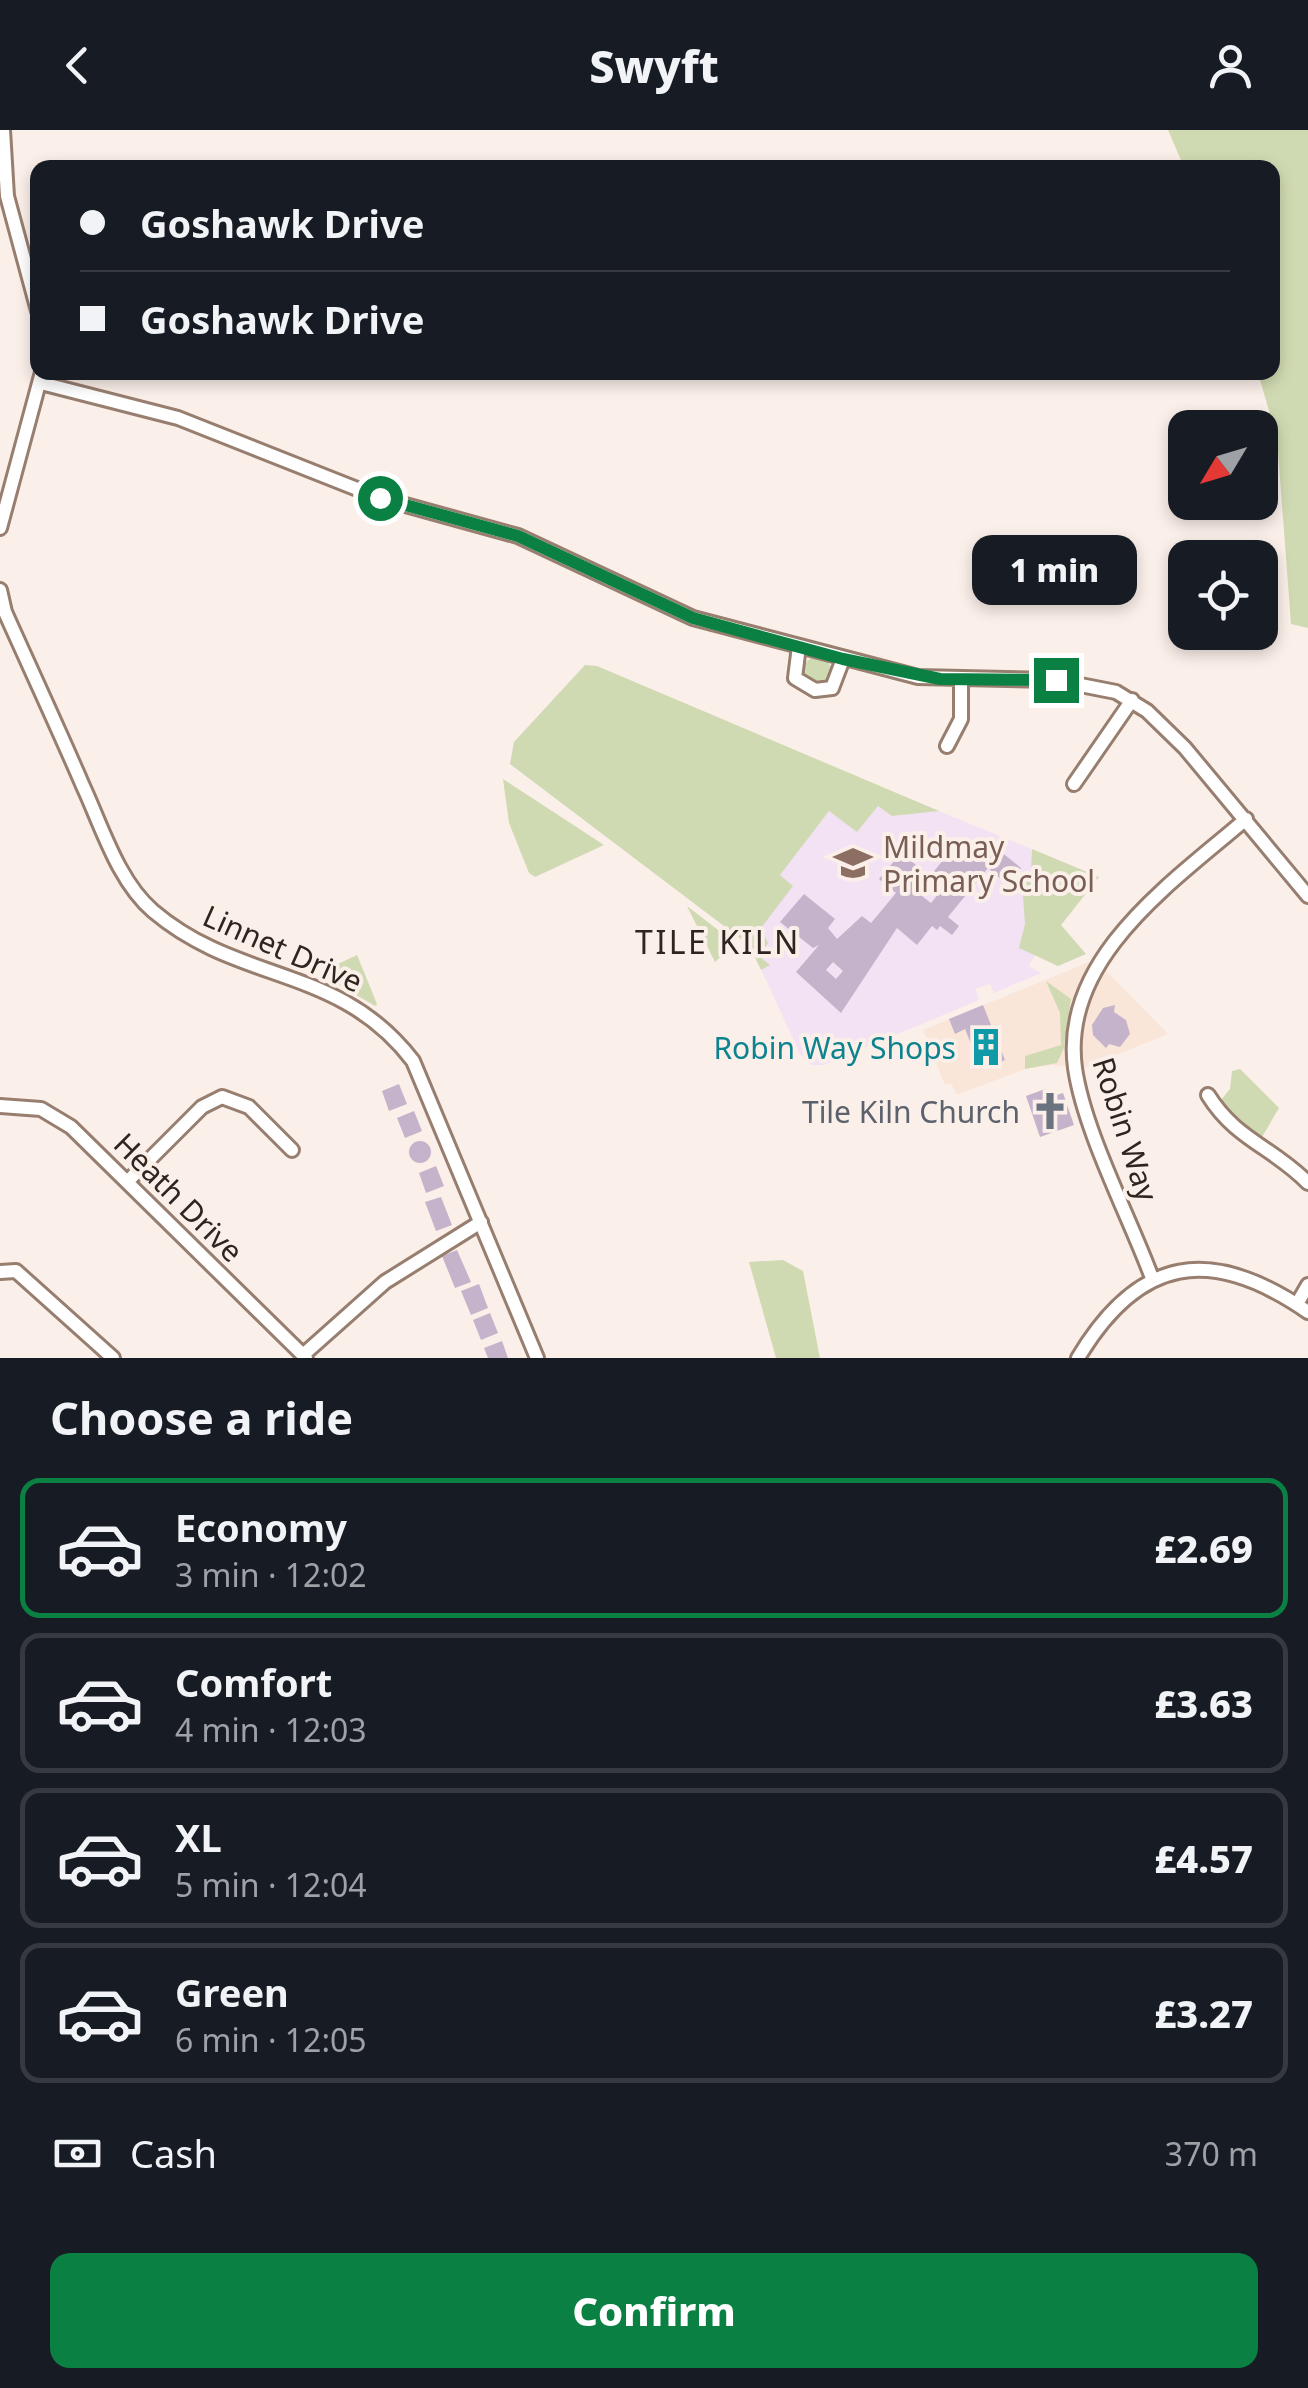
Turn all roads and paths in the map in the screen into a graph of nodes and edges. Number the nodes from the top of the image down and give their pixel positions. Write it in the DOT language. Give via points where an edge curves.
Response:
graph roads {
  1 [pos="3,130"];
  2 [pos="30,281"];
  3 [pos="40,380"];
  4 [pos="48,380"];
  5 [pos="0,528"];
  6 [pos="0,590"];
  7 [pos="799,646"];
  8 [pos="843,659"];
  9 [pos="961,680"];
  10 [pos="1132,700"];
  11 [pos="947,746"];
  12 [pos="1074,784"];
  13 [pos="1246,819"];
  14 [pos="1308,896"];
  15 [pos="1208,1095"];
  16 [pos="1,1102"];
  17 [pos="292,1150"];
  18 [pos="127,1182"];
  19 [pos="1308,1183"];
  20 [pos="481,1222"];
  21 [pos="0,1272"];
  22 [pos="1152,1278"];
  23 [pos="1308,1285"];
  24 [pos="1302,1308"];
  25 [pos="106,1356"];
  26 [pos="305,1356"];
  27 [pos="537,1358"];
  28 [pos="1078,1358"];
  1 -- 2 [label="street" via="7,196"];
  3 -- 5 [label="street"];
  4 -- 7 [label="street" via="178,418 380,498 485,524 693,618"];
  6 -- 20 [label="street, Linnet Drive" via="4,612 138,896 225,956 325,988 389,1032 422,1075"];
  7 -- 8 [label="street"];
  7 -- 8 [label="street" via="796,678 814,690 832,688"];
  8 -- 9 [label="street"];
  9 -- 10 [label="street" via="1076,682"];
  9 -- 11 [label="street" via="961,719"];
  10 -- 12 [label="street"];
  10 -- 13 [label="street"];
  13 -- 14 [label="street"];
  13 -- 22 [label="street, Robin Way" via="1155,898 1112,947 1077,1015 1081,1093"];
  15 -- 19 [label="street" via="1230,1126"];
  16 -- 18 [label="street, Heath Drive" via="62,1120"];
  17 -- 18 [label="street" via="249,1106 222,1097 202,1107"];
  18 -- 26 [label="street, Heath Drive"];
  20 -- 26 [label="street" via="384,1282"];
  20 -- 27 [label="street, Linnet Drive"];
  21 -- 25 [label="street" via="16,1272"];
  22 -- 24 [label="street" via="1187,1269 1221,1271"];
  22 -- 28 [label="street" via="1113,1307"];
  23 -- 24 [label="street"];
}
